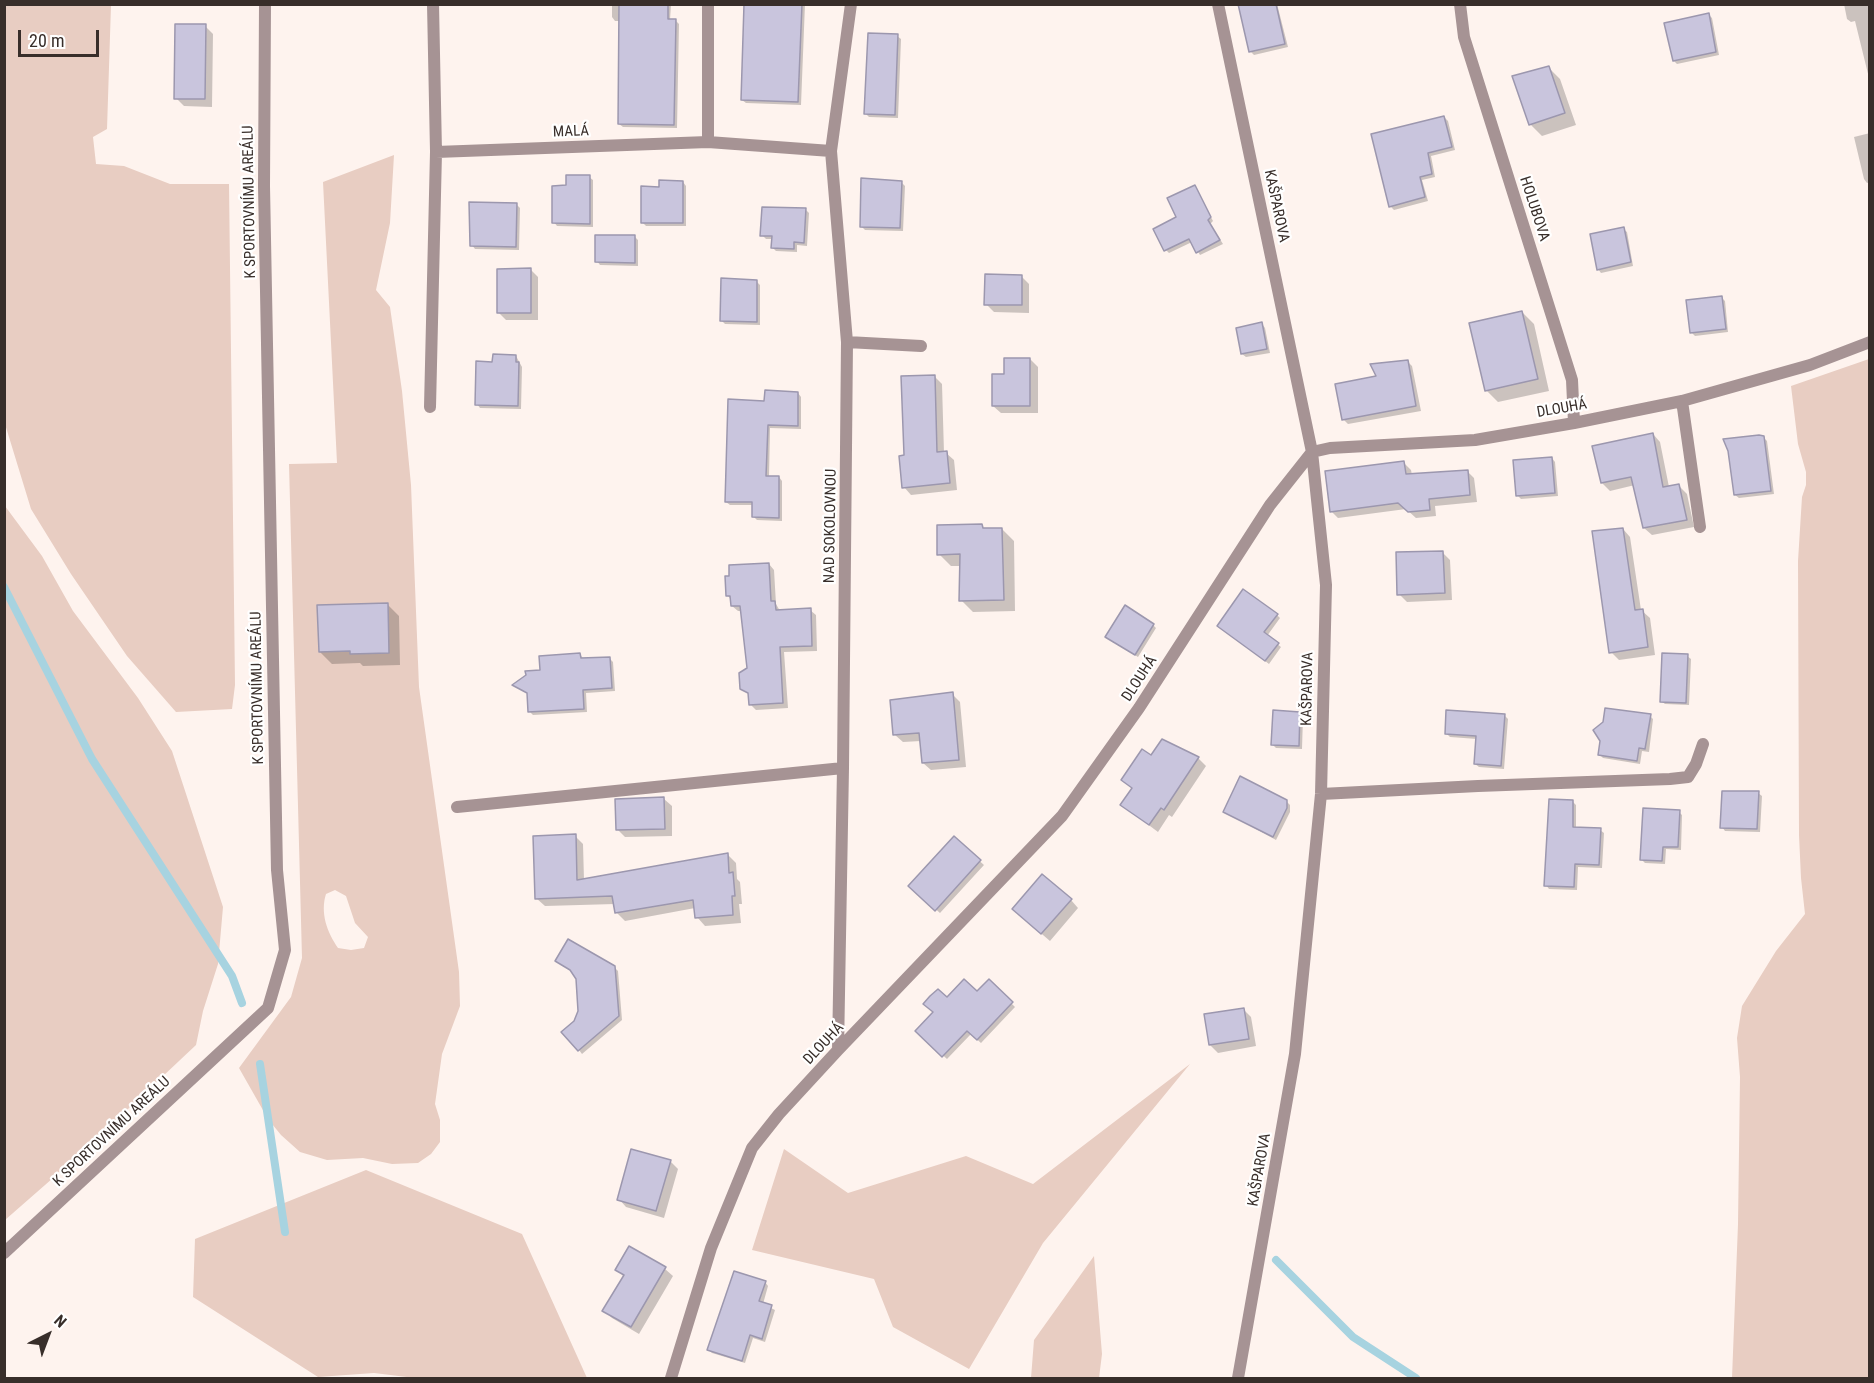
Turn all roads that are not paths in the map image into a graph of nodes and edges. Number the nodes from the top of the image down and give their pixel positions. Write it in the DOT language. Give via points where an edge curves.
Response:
graph roads {
  1 [pos="265,4"];
  2 [pos="433,4"];
  3 [pos="708,4"];
  4 [pos="851,4"];
  5 [pos="1218,4"];
  6 [pos="1460,4"];
  7 [pos="708,142"];
  8 [pos="436,152"];
  9 [pos="831,152"];
  10 [pos="847,342"];
  11 [pos="1869,342"];
  12 [pos="921,346"];
  13 [pos="1682,401"];
  14 [pos="430,407"];
  15 [pos="1574,423"];
  16 [pos="1312,452"];
  17 [pos="1700,527"];
  18 [pos="1703,744"];
  19 [pos="843,768"];
  20 [pos="1321,794"];
  21 [pos="457,807"];
  22 [pos="838,1050"];
  23 [pos="4,1253"];
  24 [pos="671,1378"];
  25 [pos="1238,1378"];
  1 -- 23 [label="street, K SPORTOVNÍMU AREÁLU" via="277,870 285,950 268,1008"];
  2 -- 8 [label="street"];
  3 -- 7 [label="street"];
  4 -- 9 [label="street, NAD SOKOLOVNOU"];
  5 -- 16 [label="street, KAŠPAROVA"];
  6 -- 15 [label="street, HOLUBOVA" via="1464,37 1572,380"];
  7 -- 8 [label="street, MALÁ"];
  7 -- 9 [label="street, MALÁ"];
  8 -- 14 [label="street"];
  9 -- 10 [label="street, NAD SOKOLOVNOU"];
  10 -- 12 [label="street"];
  10 -- 19 [label="street, NAD SOKOLOVNOU"];
  11 -- 13 [label="street, DLOUHÁ" via="1810,365"];
  13 -- 15 [label="street, DLOUHÁ"];
  13 -- 17 [label="street"];
  15 -- 16 [label="street, DLOUHÁ" via="1475,440"];
  16 -- 20 [label="street, KAŠPAROVA" via="1326,585"];
  16 -- 22 [label="street, DLOUHÁ" via="1270,505 1139,708 1062,816"];
  18 -- 20 [label="street" via="1688,777"];
  19 -- 21 [label="street"];
  19 -- 22 [label="street, NAD SOKOLOVNOU"];
  20 -- 25 [label="street, KAŠPAROVA" via="1296,1054"];
  22 -- 24 [label="street, DLOUHÁ" via="752,1148 711,1248"];
}
